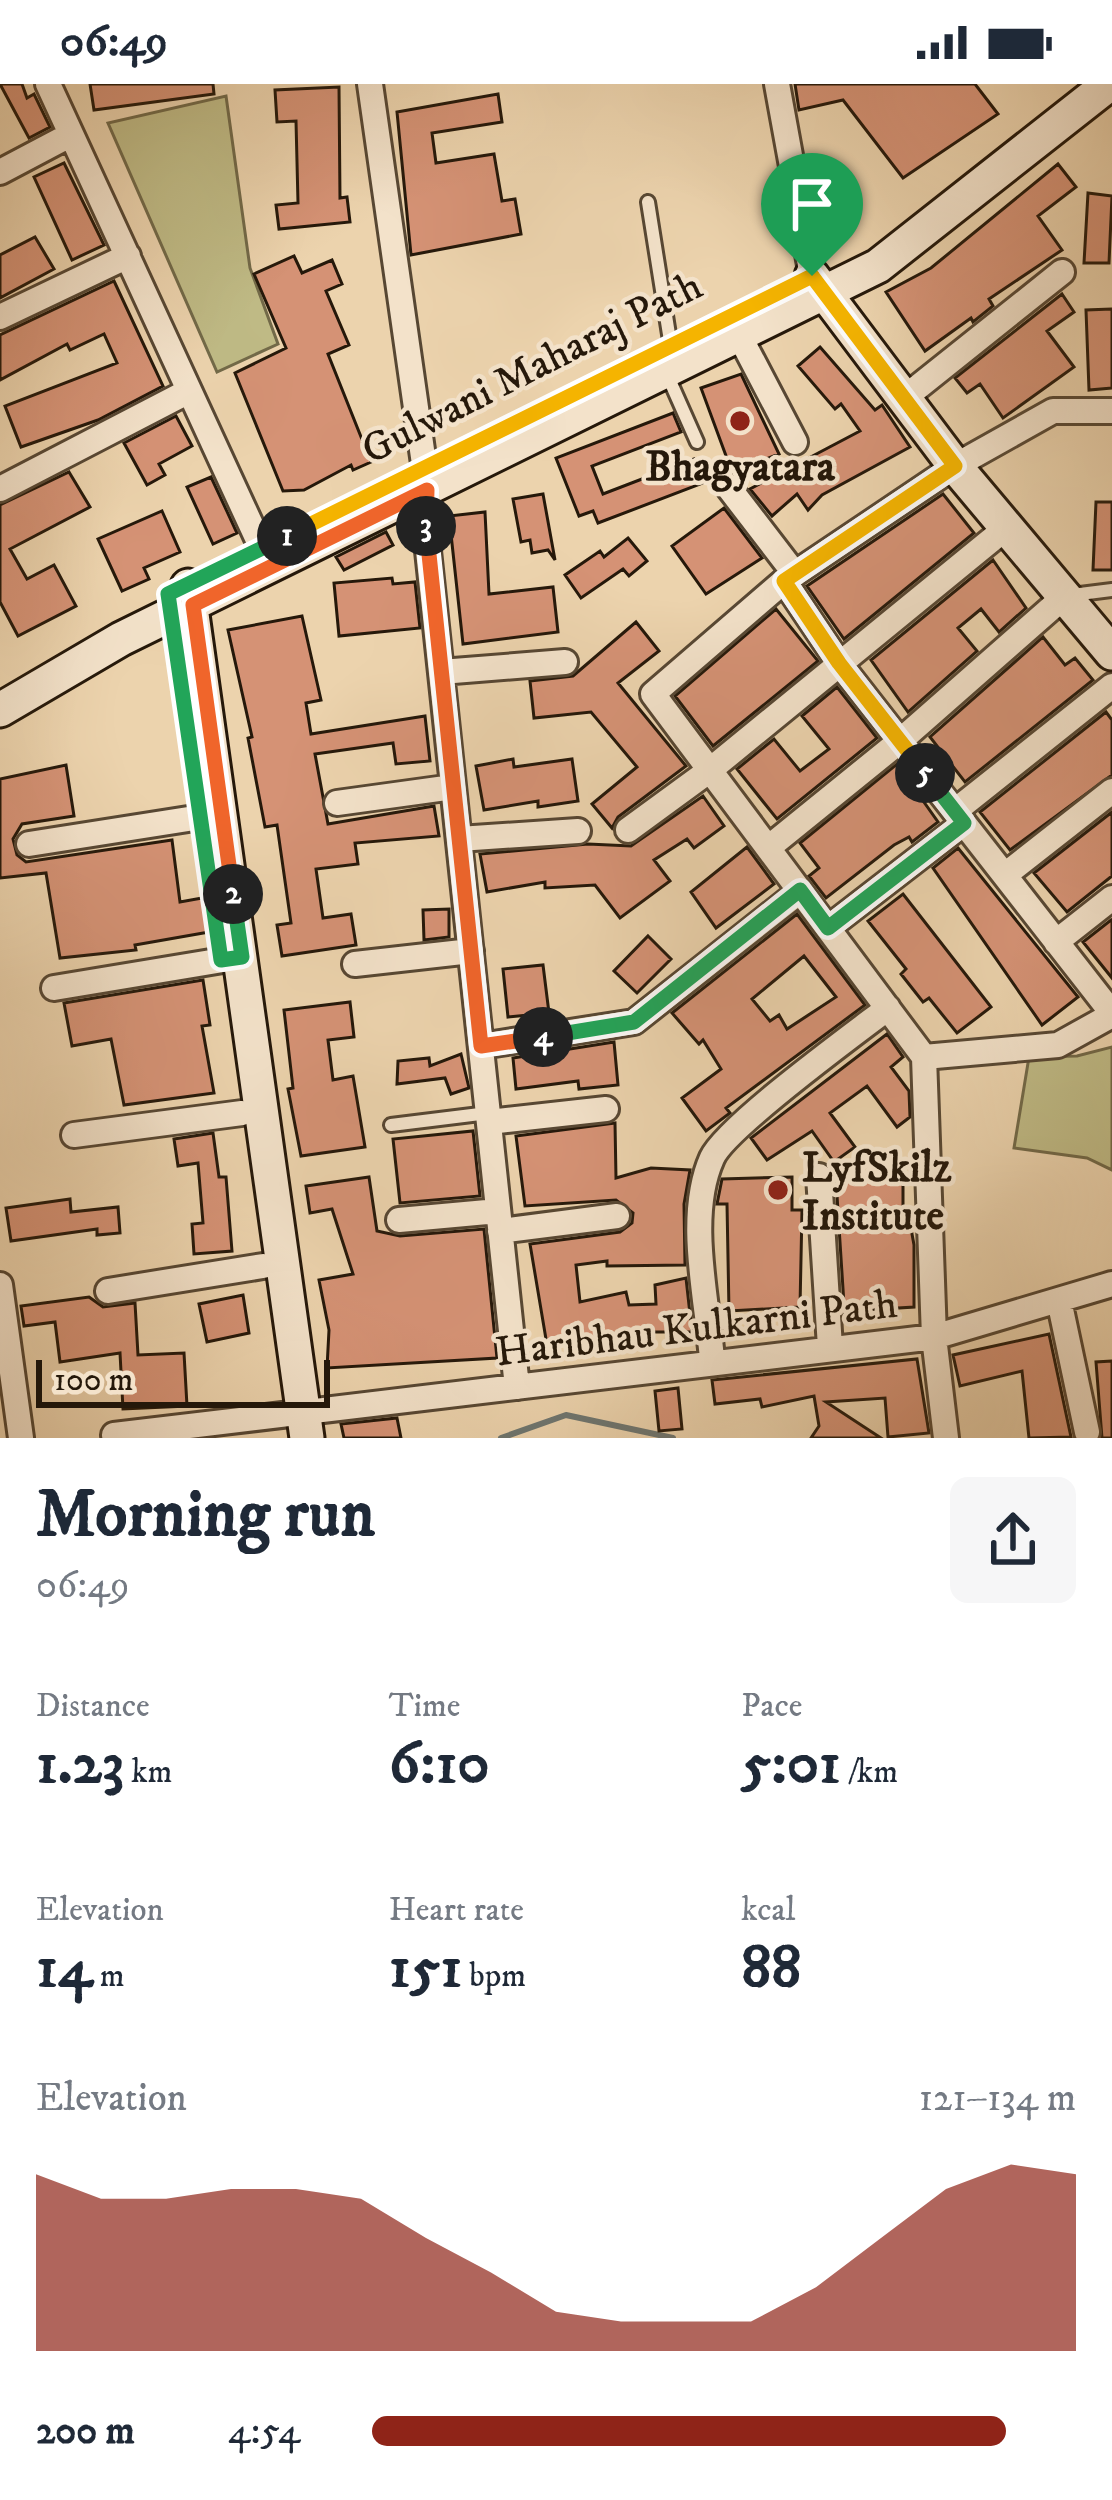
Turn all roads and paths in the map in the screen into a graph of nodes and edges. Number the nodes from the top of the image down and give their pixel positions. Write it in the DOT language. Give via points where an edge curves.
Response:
graph roads {
  1 [pos="48,84"];
  2 [pos="370,84"];
  3 [pos="777,84"];
  4 [pos="1100,87"];
  5 [pos="70,135"];
  6 [pos="0,172"];
  7 [pos="648,202"];
  8 [pos="128,256"];
  9 [pos="1062,272"];
  10 [pos="818,284"];
  11 [pos="0,317"];
  12 [pos="739,335"];
  13 [pos="669,359"];
  14 [pos="189,392"];
  15 [pos="903,399"];
  16 [pos="1112,411"];
  17 [pos="697,442"];
  18 [pos="795,442"];
  19 [pos="955,466"];
  20 [pos="426,481"];
  21 [pos="729,488"];
  22 [pos="0,489"];
  23 [pos="1006,528"];
  24 [pos="266,557"];
  25 [pos="789,578"];
  26 [pos="1112,590"];
  27 [pos="1065,596"];
  28 [pos="181,600"];
  29 [pos="1112,653"];
  30 [pos="565,662"];
  31 [pos="839,663"];
  32 [pos="441,672"];
  33 [pos="1112,686"];
  34 [pos="0,687"];
  35 [pos="0,710"];
  36 [pos="900,742"];
  37 [pos="710,770"];
  38 [pos="453,787"];
  39 [pos="1112,791"];
  40 [pos="337,803"];
  41 [pos="201,817"];
  42 [pos="960,817"];
  43 [pos="628,830"];
  44 [pos="578,831"];
  45 [pos="459,839"];
  46 [pos="29,844"];
  47 [pos="768,848"];
  48 [pos="1005,875"];
  49 [pos="800,890"];
  50 [pos="1112,898"];
  51 [pos="828,928"];
  52 [pos="1056,942"];
  53 [pos="471,951"];
  54 [pos="231,958"];
  55 [pos="356,964"];
  56 [pos="54,988"];
  57 [pos="888,1008"];
  58 [pos="1112,1014"];
  59 [pos="481,1046"];
  60 [pos="924,1058"];
  61 [pos="606,1109"];
  62 [pos="242,1113"];
  63 [pos="488,1117"];
  64 [pos="391,1125"];
  65 [pos="74,1135"];
  66 [pos="819,1176"];
  67 [pos="617,1216"];
  68 [pos="399,1220"];
  69 [pos="499,1221"];
  70 [pos="263,1266"];
  71 [pos="1112,1284"];
  72 [pos="0,1285"];
  73 [pos="108,1291"];
  74 [pos="1060,1300"];
  75 [pos="934,1336"];
  76 [pos="830,1347"];
  77 [pos="712,1359"];
  78 [pos="517,1387"];
  79 [pos="295,1425"];
  80 [pos="1088,1432"];
  81 [pos="114,1435"];
  82 [pos="21,1438"];
  83 [pos="946,1438"];
  1 -- 5 [label="street"];
  2 -- 20 [label="street"];
  3 -- 10 [label="street"];
  4 -- 10 [label="street, Gulwani Maharaj Path" via="918,240"];
  5 -- 6 [label="street"];
  5 -- 8 [label="street"];
  7 -- 13 [label="lane"];
  8 -- 11 [label="street"];
  8 -- 14 [label="street"];
  9 -- 15 [label="street"];
  10 -- 12 [label="street, Gulwani Maharaj Path"];
  10 -- 13 [label="street, Gulwani Maharaj Path"];
  10 -- 15 [label="street"];
  12 -- 13 [label="street, Gulwani Maharaj Path"];
  12 -- 18 [label="street"];
  13 -- 17 [label="lane"];
  13 -- 20 [label="street, Gulwani Maharaj Path"];
  14 -- 22 [label="street"];
  14 -- 24 [label="street"];
  15 -- 19 [label="street"];
  16 -- 19 [label="street" via="1053,411"];
  19 -- 23 [label="street"];
  19 -- 25 [label="street"];
  20 -- 24 [label="street, Gulwani Maharaj Path"];
  20 -- 32 [label="street"];
  21 -- 25 [label="street"];
  23 -- 27 [label="street"];
  23 -- 31 [label="street"];
  24 -- 28 [label="street, Gulwani Maharaj Path"];
  25 -- 31 [label="street"];
  25 -- 37 [label="street" via="653,694"];
  26 -- 27 [label="lane"];
  27 -- 29 [label="street"];
  27 -- 36 [label="street"];
  28 -- 34 [label="street, Gulwani Maharaj Path"];
  28 -- 35 [label="street, Gulwani Maharaj Path"];
  28 -- 41 [label="street"];
  28 -- 54 [label="street"];
  30 -- 32 [label="street"];
  31 -- 36 [label="street"];
  31 -- 37 [label="street"];
  32 -- 38 [label="street"];
  33 -- 42 [label="street"];
  36 -- 42 [label="street"];
  36 -- 47 [label="street"];
  37 -- 43 [label="street"];
  37 -- 47 [label="street"];
  38 -- 40 [label="street"];
  38 -- 45 [label="street"];
  39 -- 48 [label="street"];
  41 -- 46 [label="street"];
  41 -- 54 [label="street"];
  42 -- 48 [label="street"];
  42 -- 51 [label="street"];
  44 -- 45 [label="street"];
  45 -- 53 [label="street"];
  47 -- 49 [label="street"];
  48 -- 52 [label="street"];
  49 -- 51 [label="street"];
  49 -- 59 [label="street" via="634,1022"];
  50 -- 52 [label="street"];
  51 -- 57 [label="street"];
  52 -- 58 [label="street"];
  53 -- 55 [label="street"];
  53 -- 59 [label="street"];
  54 -- 56 [label="street"];
  54 -- 62 [label="street"];
  54 -- 79 [label="street"];
  57 -- 60 [label="street"];
  57 -- 77 [label="street" via="713,1154 700,1205"];
  58 -- 60 [label="street" via="1058,1046"];
  59 -- 63 [label="street"];
  60 -- 75 [label="street"];
  61 -- 63 [label="street"];
  62 -- 65 [label="street"];
  62 -- 70 [label="street"];
  63 -- 64 [label="lane"];
  63 -- 69 [label="street"];
  66 -- 76 [label="street"];
  67 -- 69 [label="street"];
  68 -- 69 [label="street"];
  69 -- 78 [label="street"];
  70 -- 73 [label="street"];
  70 -- 79 [label="street"];
  71 -- 74 [label="street, Haribhau Kulkarni Path"];
  72 -- 82 [label="street"];
  74 -- 75 [label="street, Haribhau Kulkarni Path"];
  74 -- 80 [label="street"];
  75 -- 76 [label="street, Haribhau Kulkarni Path"];
  75 -- 83 [label="street"];
  76 -- 77 [label="street, Haribhau Kulkarni Path"];
  77 -- 78 [label="street, Haribhau Kulkarni Path"];
  78 -- 79 [label="street, Haribhau Kulkarni Path"];
  79 -- 81 [label="street, Haribhau Kulkarni Path"];
}
